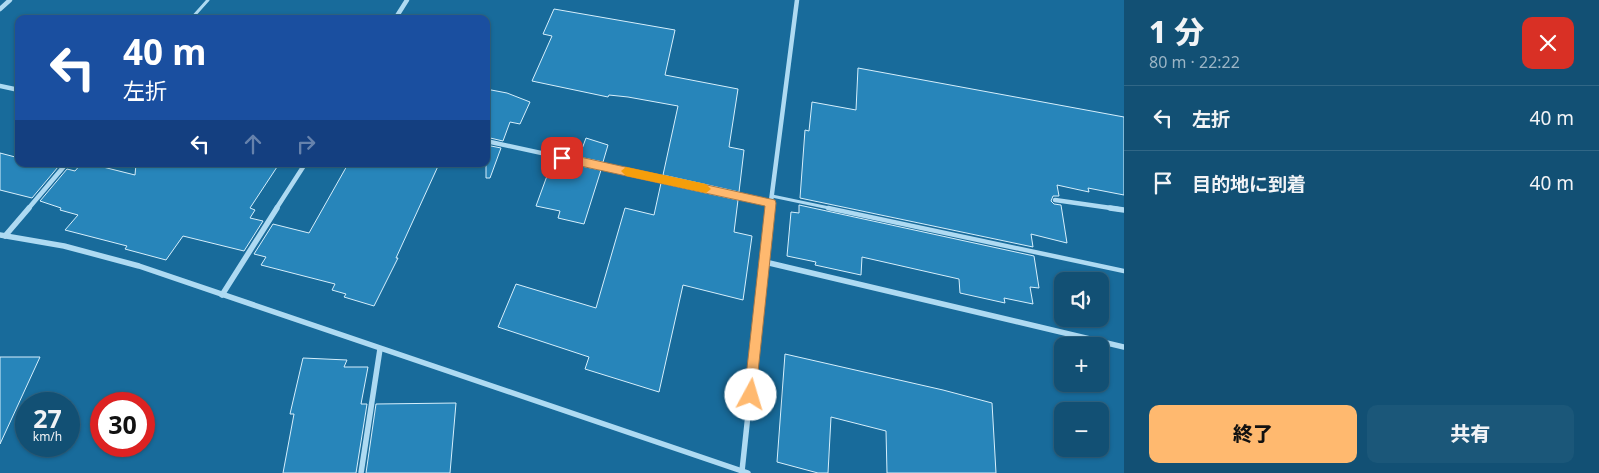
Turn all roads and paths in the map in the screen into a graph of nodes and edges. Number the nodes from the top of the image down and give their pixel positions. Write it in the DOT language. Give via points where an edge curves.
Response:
graph roads {
  1 [pos="10,0"];
  2 [pos="208,0"];
  3 [pos="407,0"];
  4 [pos="797,0"];
  5 [pos="0,9"];
  6 [pos="195,15"];
  7 [pos="398,15"];
  8 [pos="0,86"];
  9 [pos="15,89"];
  10 [pos="490,142"];
  11 [pos="63,167"];
  12 [pos="303,167"];
  13 [pos="772,196"];
  14 [pos="1055,200"];
  15 [pos="771,203"];
  16 [pos="1124,210"];
  17 [pos="2,236"];
  18 [pos="765,262"];
  19 [pos="1124,271"];
  20 [pos="222,295"];
  21 [pos="1124,347"];
  22 [pos="380,349"];
  23 [pos="745,472"];
  24 [pos="361,473"];
  1 -- 5 [label="street"];
  2 -- 6 [label="lane"];
  3 -- 7 [label="street"];
  4 -- 13 [label="street"];
  8 -- 9 [label="street"];
  10 -- 15 [label="street"];
  11 -- 17 [label="street"];
  12 -- 20 [label="street"];
  13 -- 15 [label="street"];
  13 -- 19 [label="lane"];
  14 -- 16 [label="street"];
  15 -- 18 [label="street"];
  17 -- 20 [label="street" via="64,246 139,266"];
  18 -- 21 [label="street"];
  18 -- 23 [label="street"];
  20 -- 22 [label="street"];
  22 -- 23 [label="street"];
  22 -- 24 [label="street"];
}
